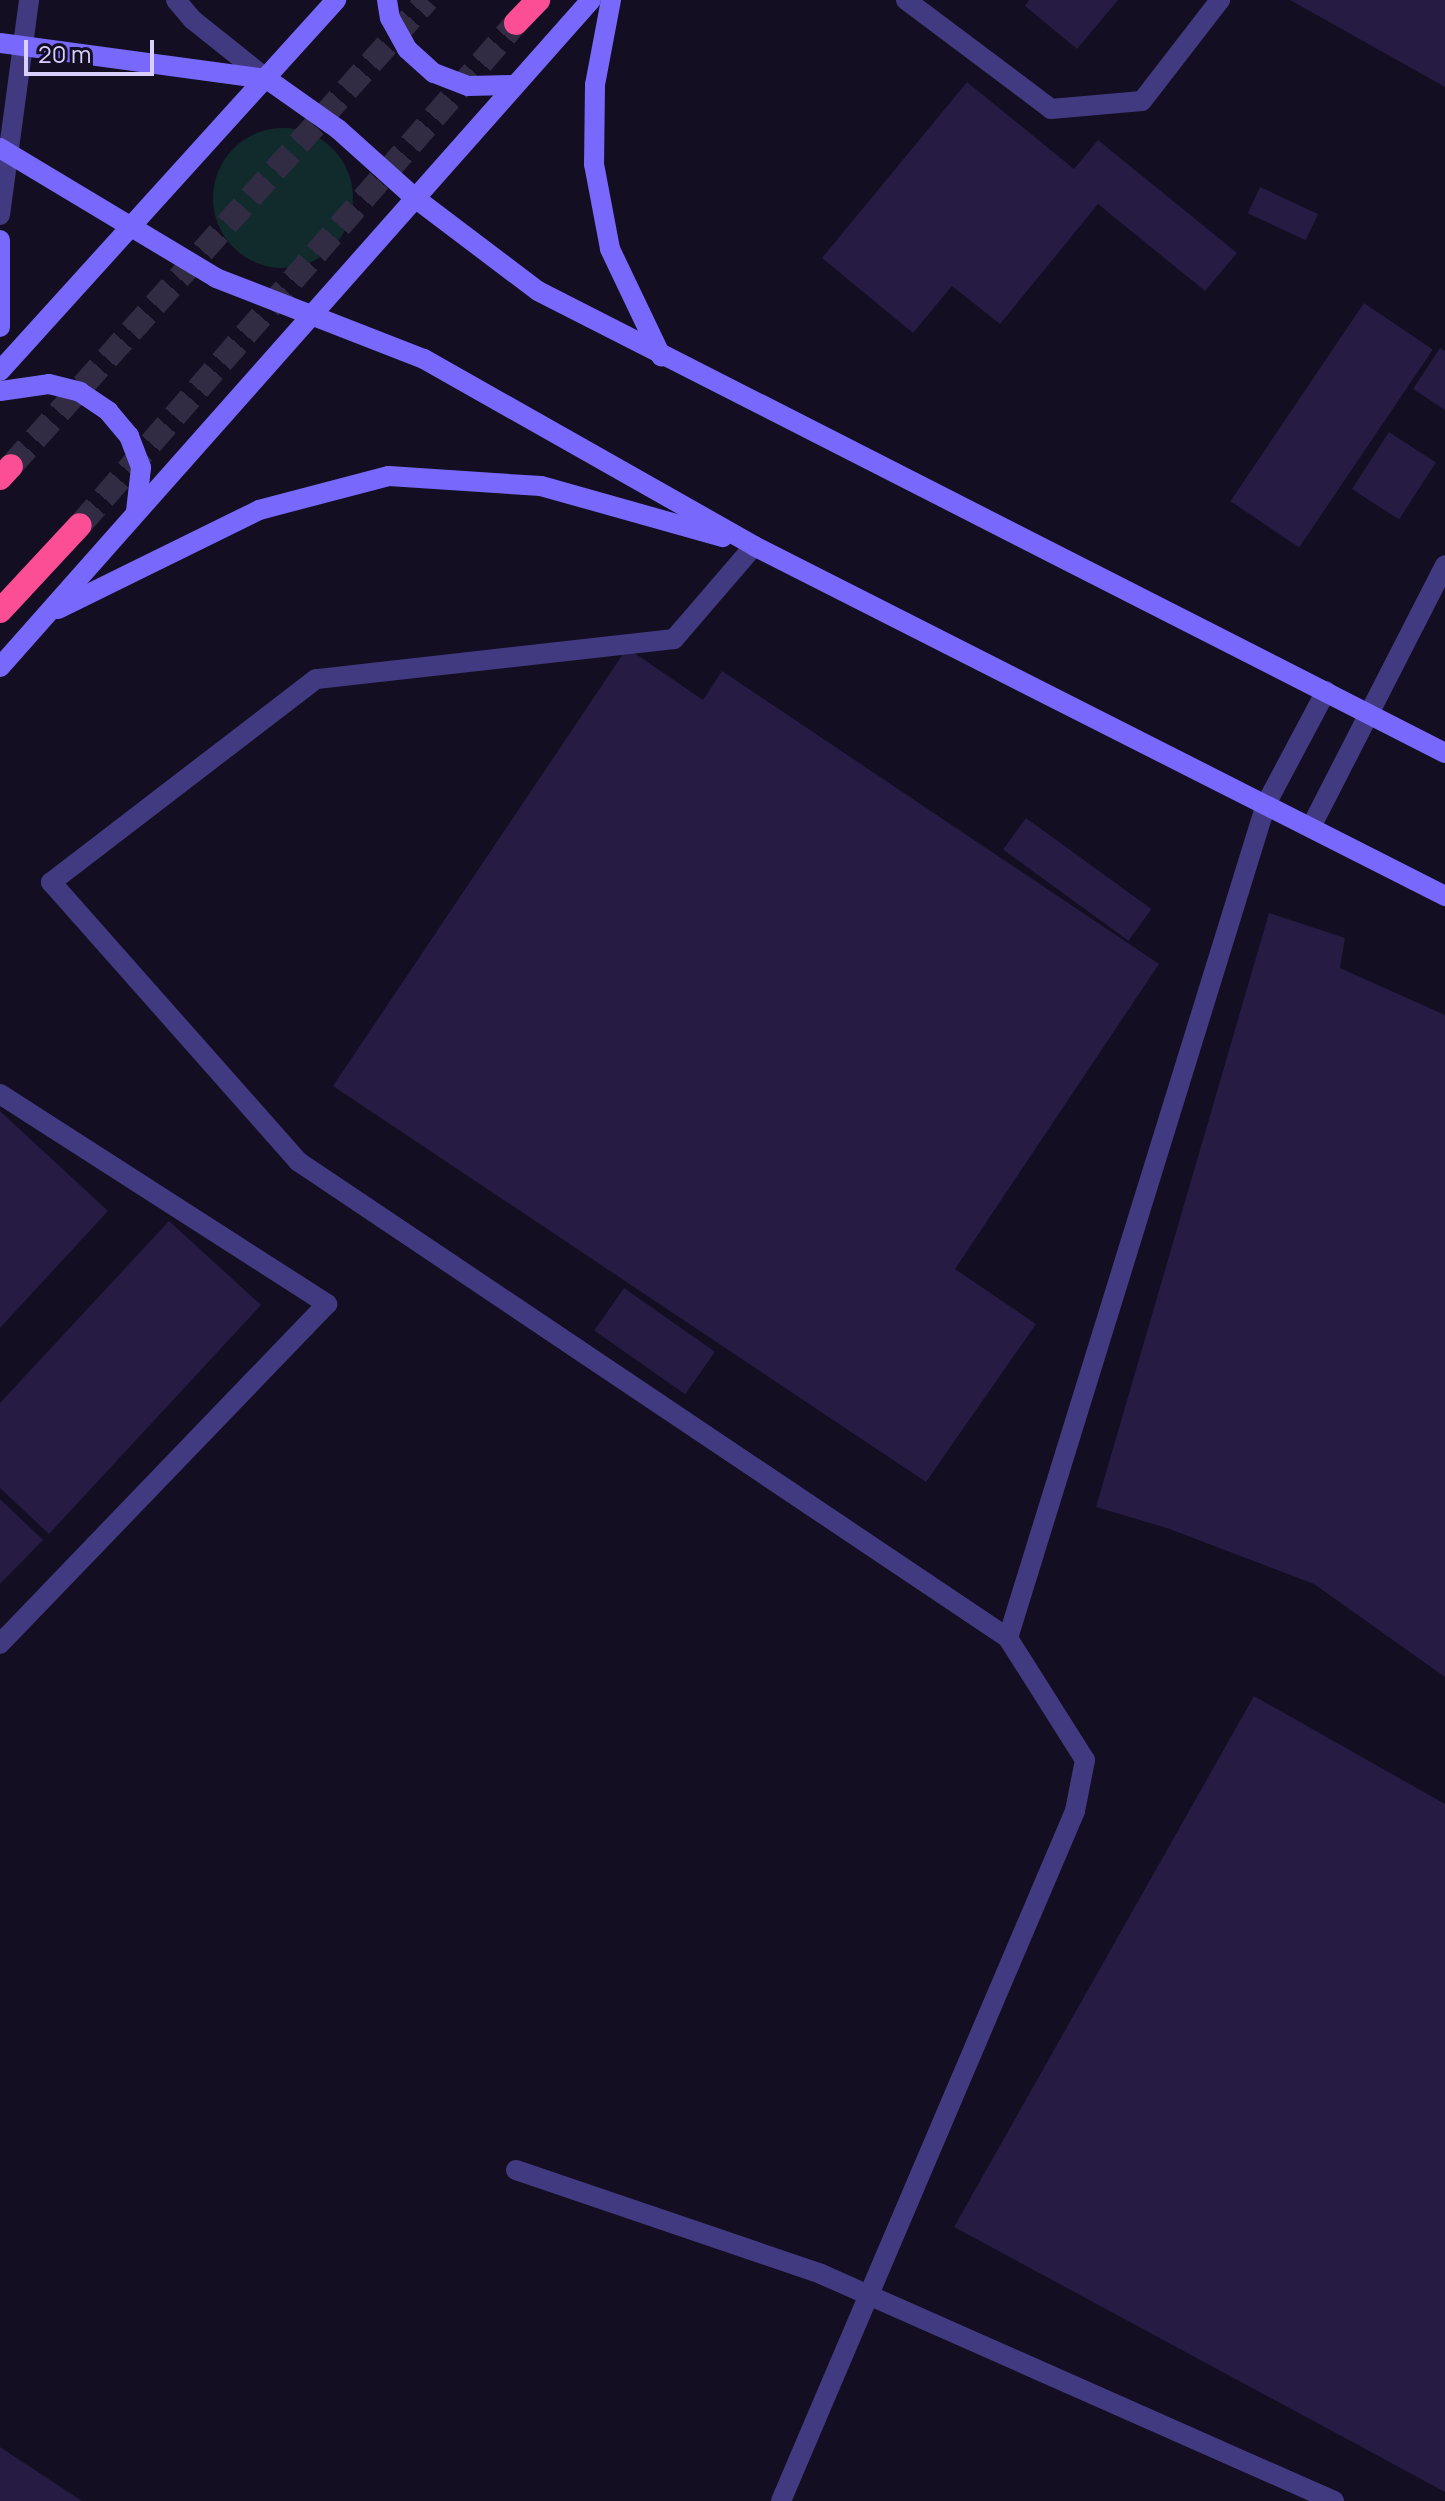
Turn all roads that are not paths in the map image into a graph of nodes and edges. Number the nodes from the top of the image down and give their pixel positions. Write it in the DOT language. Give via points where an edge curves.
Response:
graph roads {
  1 [pos="29,0"];
  2 [pos="176,0"];
  3 [pos="336,0"];
  4 [pos="387,0"];
  5 [pos="538,0"];
  6 [pos="591,0"];
  7 [pos="611,0"];
  8 [pos="906,0"];
  9 [pos="1220,0"];
  10 [pos="516,23"];
  11 [pos="0,43"];
  12 [pos="21,50"];
  13 [pos="267,79"];
  14 [pos="513,85"];
  15 [pos="4,151"];
  16 [pos="415,198"];
  17 [pos="0,215"];
  18 [pos="131,227"];
  19 [pos="0,240"];
  20 [pos="312,314"];
  21 [pos="0,327"];
  22 [pos="661,356"];
  23 [pos="0,371"];
  24 [pos="0,391"];
  25 [pos="136,511"];
  26 [pos="80,525"];
  27 [pos="754,546"];
  28 [pos="1445,565"];
  29 [pos="0,611"];
  30 [pos="51,613"];
  31 [pos="0,667"];
  32 [pos="1326,691"];
  33 [pos="1369,713"];
  34 [pos="1445,753"];
  35 [pos="1266,804"];
  36 [pos="1311,827"];
  37 [pos="1445,896"];
  38 [pos="0,1094"];
  39 [pos="1008,1638"];
  40 [pos="0,1644"];
  41 [pos="516,2170"];
  42 [pos="867,2294"];
  43 [pos="781,2501"];
  44 [pos="1334,2501"];
  1 -- 12 [label="street"];
  2 -- 13 [label="street"];
  3 -- 13 [label="main road"];
  4 -- 14 [label="main road" via="407,49 434,73 468,86"];
  5 -- 10 [label="highway"];
  6 -- 14 [label="main road"];
  7 -- 22 [label="main road" via="595,85 594,164 610,249"];
  8 -- 9 [label="street" via="1051,109 1142,101"];
  11 -- 12 [label="main road"];
  12 -- 13 [label="main road"];
  12 -- 15 [label="street"];
  13 -- 16 [label="main road" via="338,129"];
  13 -- 18 [label="main road"];
  14 -- 16 [label="main road"];
  15 -- 17 [label="street"];
  15 -- 18 [label="main road"];
  16 -- 20 [label="main road"];
  16 -- 22 [label="main road" via="538,291"];
  18 -- 20 [label="main road" via="216,278"];
  18 -- 23 [label="main road"];
  19 -- 21 [label="main road"];
  20 -- 25 [label="main road"];
  20 -- 27 [label="main road" via="424,359"];
  22 -- 32 [label="main road"];
  24 -- 25 [label="main road" via="49,384 80,392 108,411 129,436 141,468"];
  25 -- 30 [label="main road"];
  26 -- 29 [label="highway"];
  27 -- 30 [label="main road" via="541,486 389,476 259,510"];
  27 -- 35 [label="main road"];
  27 -- 39 [label="street" via="674,639 316,679 51,882 299,1162"];
  28 -- 33 [label="street"];
  30 -- 31 [label="main road"];
  32 -- 33 [label="main road"];
  32 -- 35 [label="street"];
  33 -- 34 [label="main road"];
  33 -- 36 [label="street"];
  35 -- 36 [label="main road"];
  35 -- 39 [label="street"];
  36 -- 37 [label="main road"];
  38 -- 40 [label="street" via="327,1304"];
  39 -- 42 [label="street" via="1085,1760 1075,1811"];
  41 -- 42 [label="street"];
  42 -- 43 [label="street"];
  42 -- 44 [label="street"];
}
